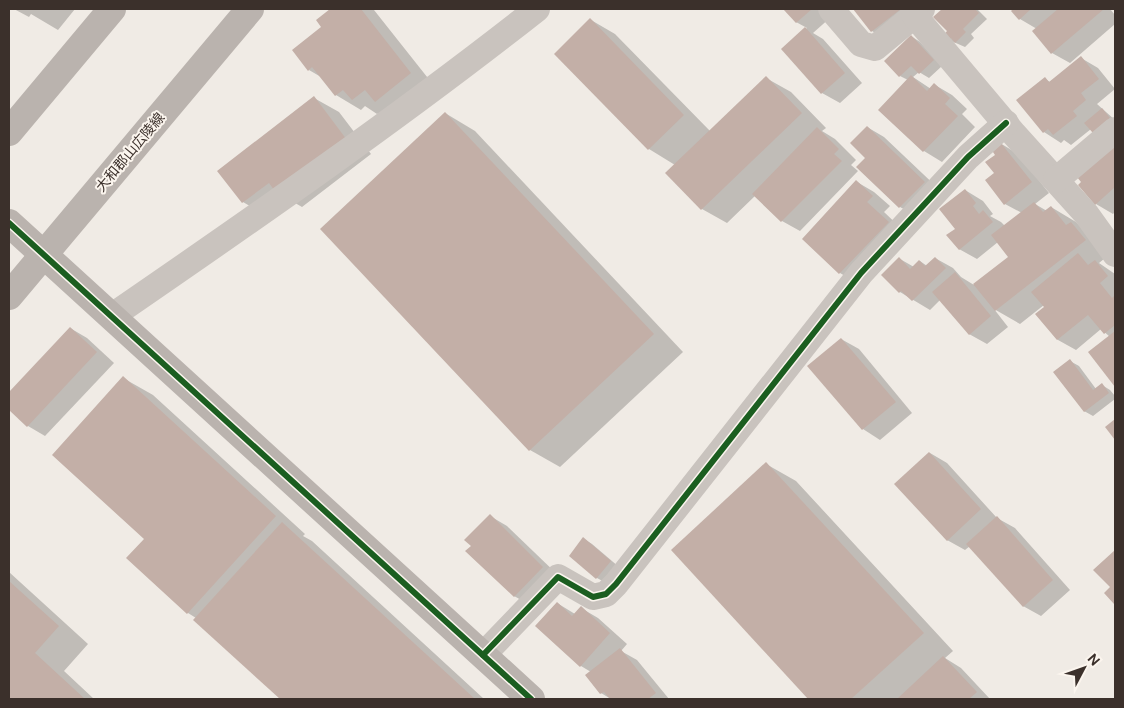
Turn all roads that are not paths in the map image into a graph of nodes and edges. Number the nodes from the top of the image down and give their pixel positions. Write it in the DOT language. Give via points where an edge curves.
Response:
graph roads {
  1 [pos="112,9"];
  2 [pos="250,9"];
  3 [pos="537,9"];
  4 [pos="831,9"];
  5 [pos="918,12"];
  6 [pos="1006,123"];
  7 [pos="1115,130"];
  8 [pos="9,132"];
  9 [pos="1056,180"];
  10 [pos="9,223"];
  11 [pos="44,254"];
  12 [pos="1115,254"];
  13 [pos="9,296"];
  14 [pos="112,316"];
  15 [pos="483,655"];
  16 [pos="531,699"];
  1 -- 8 [label="street"];
  2 -- 11 [label="street, 大和郡山広陵線"];
  3 -- 14 [label="street" via="291,193"];
  4 -- 5 [label="street" via="861,44 875,48"];
  5 -- 6 [label="street"];
  6 -- 9 [label="street"];
  6 -- 15 [label="street" via="968,157 861,273 616,584 606,594 594,597 558,577"];
  7 -- 9 [label="street"];
  9 -- 12 [label="street"];
  10 -- 11 [label="street"];
  11 -- 13 [label="street, 大和郡山広陵線"];
  11 -- 14 [label="street"];
  14 -- 15 [label="street"];
  15 -- 16 [label="street"];
}
